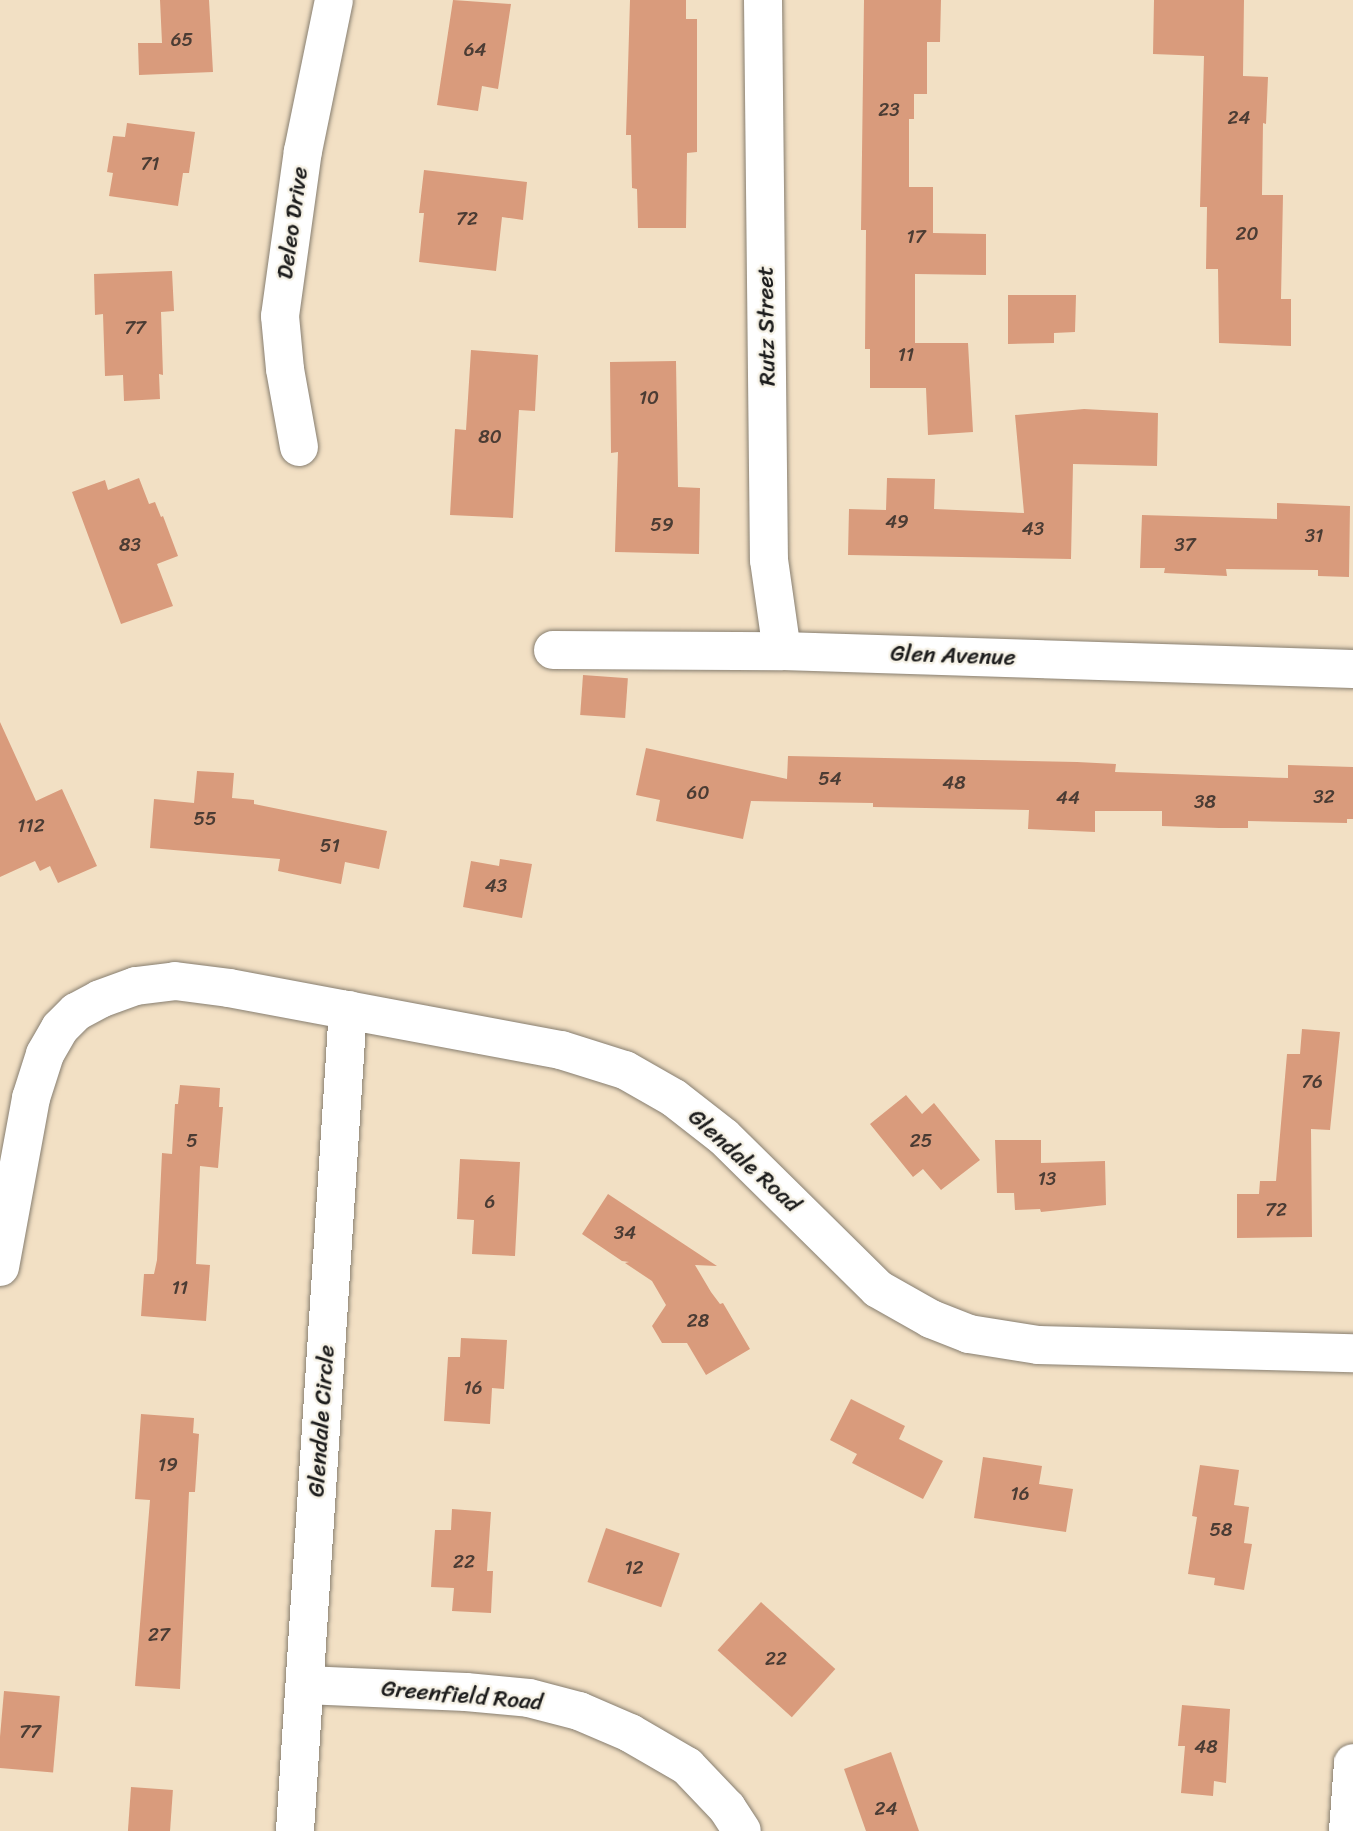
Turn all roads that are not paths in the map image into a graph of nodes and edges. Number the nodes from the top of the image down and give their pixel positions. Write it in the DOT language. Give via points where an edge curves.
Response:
graph roads {
  1 [pos="334,0"];
  2 [pos="763,0"];
  3 [pos="299,447"];
  4 [pos="553,650"];
  5 [pos="782,651"];
  6 [pos="1353,669"];
  7 [pos="348,1010"];
  8 [pos="0,1267"];
  9 [pos="1353,1353"];
  10 [pos="305,1685"];
  11 [pos="1353,1763"];
  12 [pos="295,1831"];
  13 [pos="742,1831"];
  14 [pos="1348,1831"];
  1 -- 3 [label="street, Deleo Drive" via="303,151 280,316"];
  2 -- 5 [label="street, Rutz Street" via="769,560"];
  4 -- 5 [label="street, Glen Avenue"];
  5 -- 6 [label="street, Glen Avenue"];
  7 -- 8 [label="street, Glendale Road" via="175,981 136,986 76,1012 45,1054 30,1098"];
  7 -- 9 [label="street, Glendale Road" via="561,1050 625,1070 674,1098 724,1137 878,1289 969,1334 1038,1345"];
  7 -- 10 [label="street, Glendale Circle"];
  10 -- 12 [label="street, Glendale Circle"];
  10 -- 13 [label="street, Greenfield Road" via="466,1692 529,1698 579,1711 631,1733 687,1766"];
  11 -- 14 [label="street"];
}
